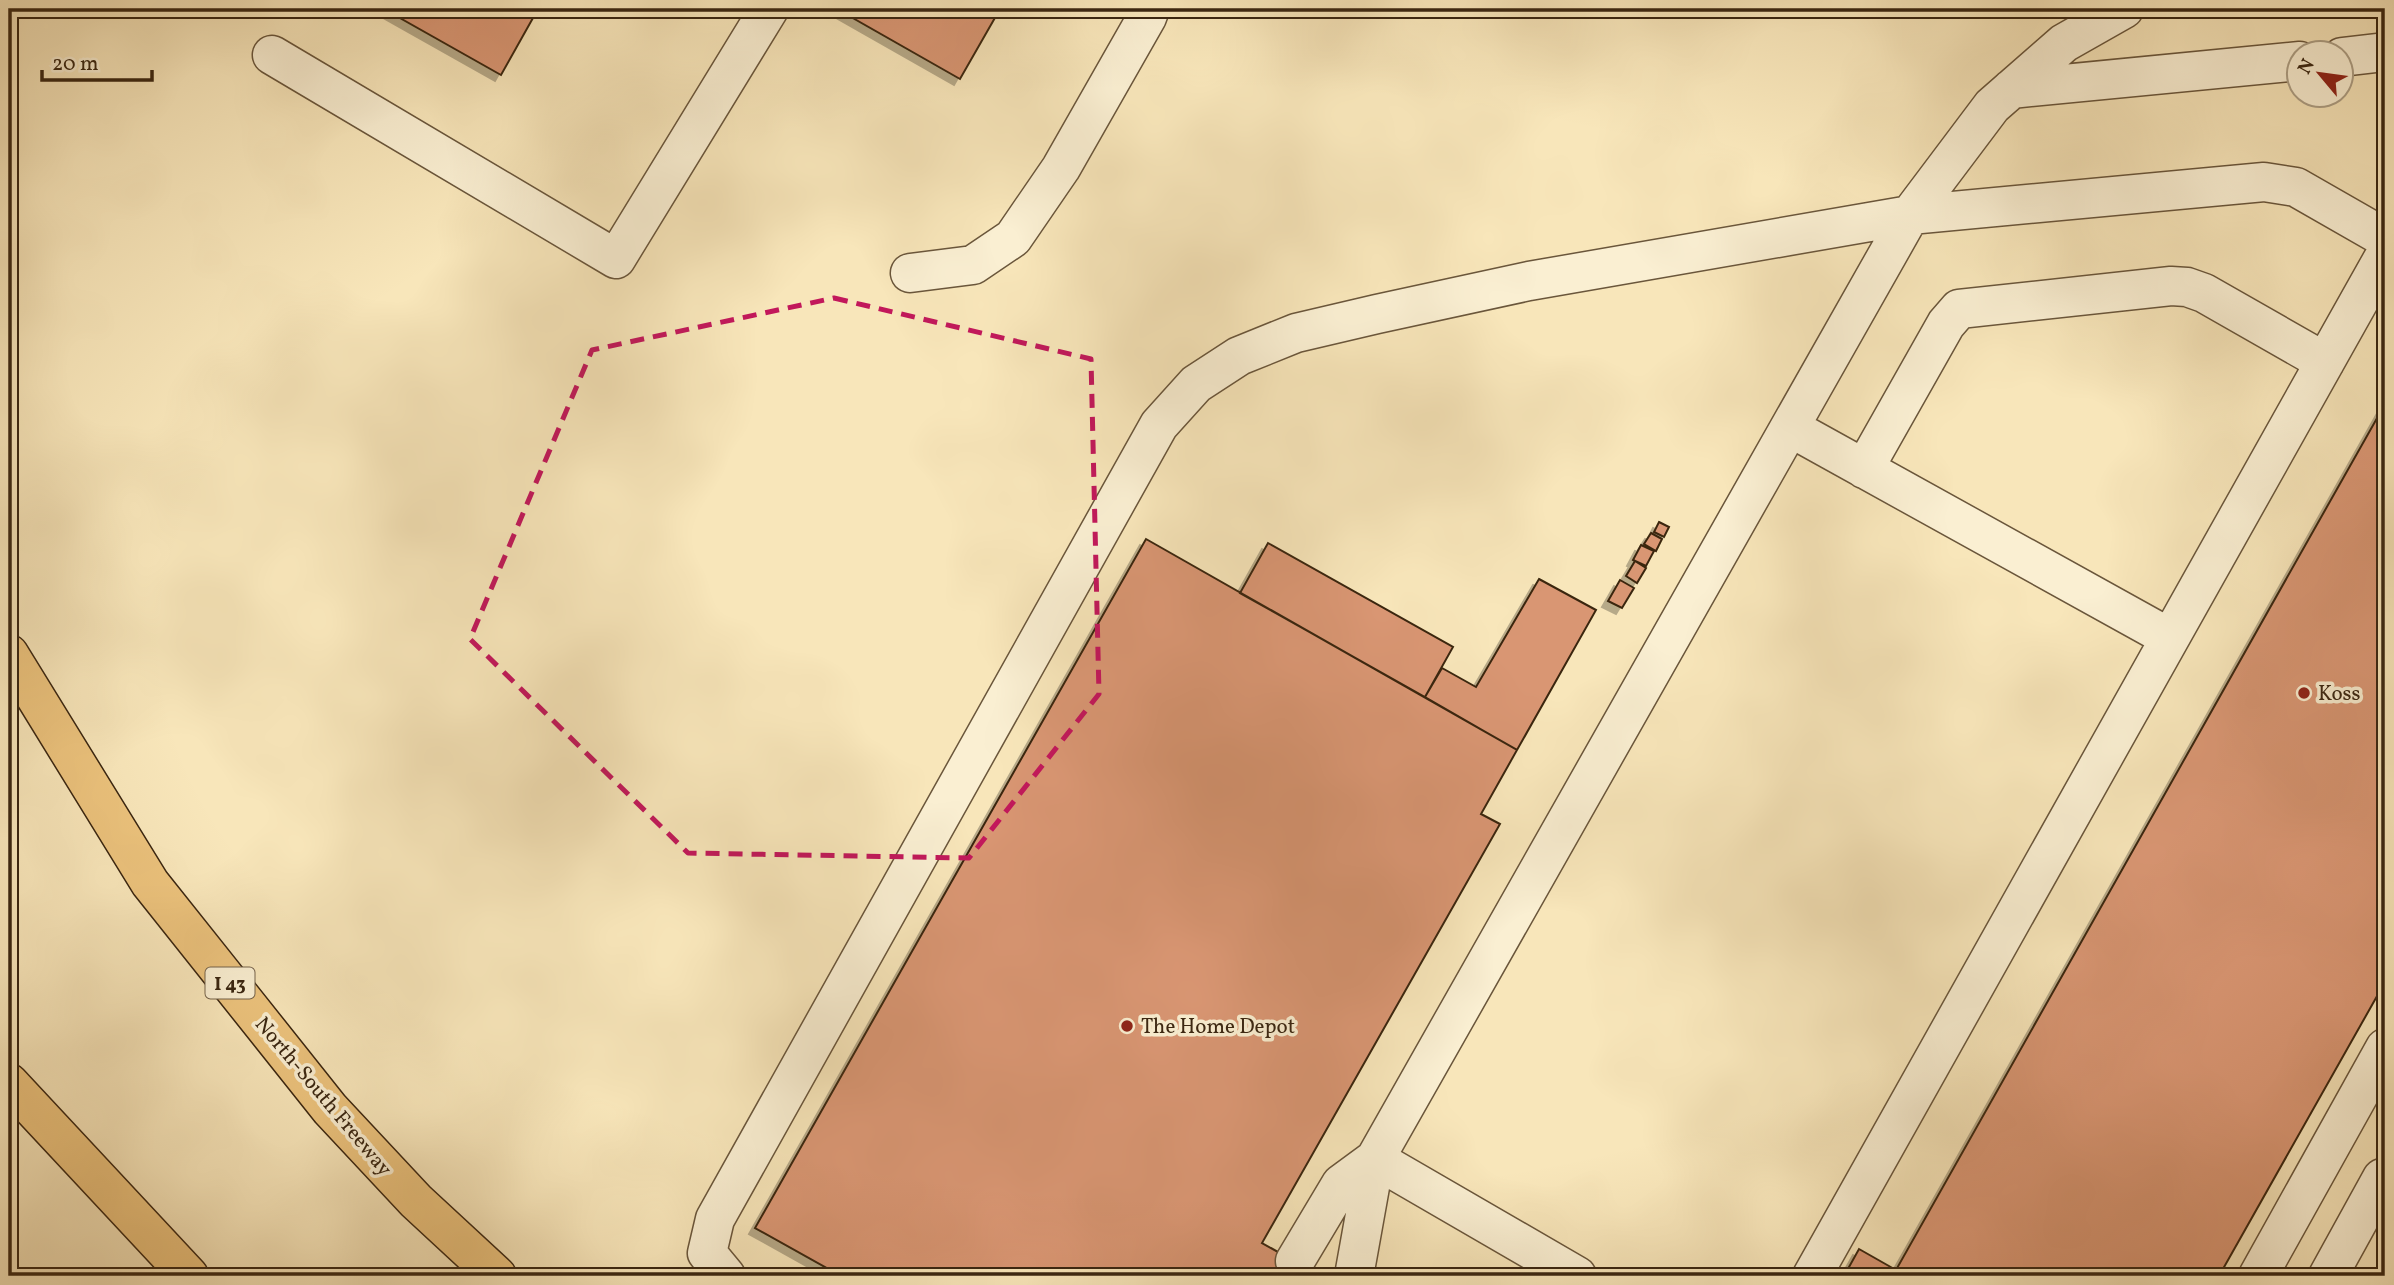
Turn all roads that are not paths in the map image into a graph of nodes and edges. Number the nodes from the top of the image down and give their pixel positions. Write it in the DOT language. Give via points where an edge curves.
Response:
graph roads {
  1 [pos="769,9"];
  2 [pos="1150,9"];
  3 [pos="2124,9"];
  4 [pos="2385,52"];
  5 [pos="272,55"];
  6 [pos="2356,55"];
  7 [pos="2286,62"];
  8 [pos="2011,89"];
  9 [pos="1910,215"];
  10 [pos="2385,238"];
  11 [pos="2385,255"];
  12 [pos="910,273"];
  13 [pos="2325,362"];
  14 [pos="1791,428"];
  15 [pos="1864,469"];
  16 [pos="2170,638"];
  17 [pos="9,654"];
  18 [pos="2385,1048"];
  19 [pos="9,1083"];
  20 [pos="2329,1147"];
  21 [pos="1375,1159"];
  22 [pos="2384,1179"];
  23 [pos="1295,1261"];
  24 [pos="189,1276"];
  25 [pos="496,1276"];
  26 [pos="726,1276"];
  27 [pos="1354,1276"];
  28 [pos="1577,1276"];
  29 [pos="1812,1276"];
  30 [pos="2258,1276"];
  31 [pos="2328,1276"];
  1 -- 5 [label="street" via="616,259"];
  2 -- 12 [label="street" via="1062,168 1013,238 973,265"];
  3 -- 8 [label="street" via="2064,43"];
  4 -- 6 [label="street"];
  7 -- 8 [label="street"];
  8 -- 9 [label="street" via="1992,106"];
  9 -- 10 [label="street" via="2264,182 2296,187"];
  9 -- 14 [label="street"];
  9 -- 26 [label="street" via="1529,281 1310,330 1239,356 1196,384 1160,425 715,1219 707,1253"];
  11 -- 13 [label="street"];
  13 -- 15 [label="street" via="2187,287 1959,309 1946,324"];
  13 -- 16 [label="street"];
  14 -- 15 [label="street"];
  14 -- 21 [label="street"];
  15 -- 16 [label="street"];
  16 -- 29 [label="street"];
  17 -- 25 [label="highway, North-South Freeway / I 43" via="150,883 330,1109 416,1201"];
  18 -- 20 [label="street"];
  19 -- 24 [label="highway"];
  20 -- 22 [label="street"];
  20 -- 30 [label="street"];
  21 -- 23 [label="street" via="1341,1184"];
  21 -- 27 [label="street"];
  21 -- 28 [label="street"];
  22 -- 31 [label="street"];
}
